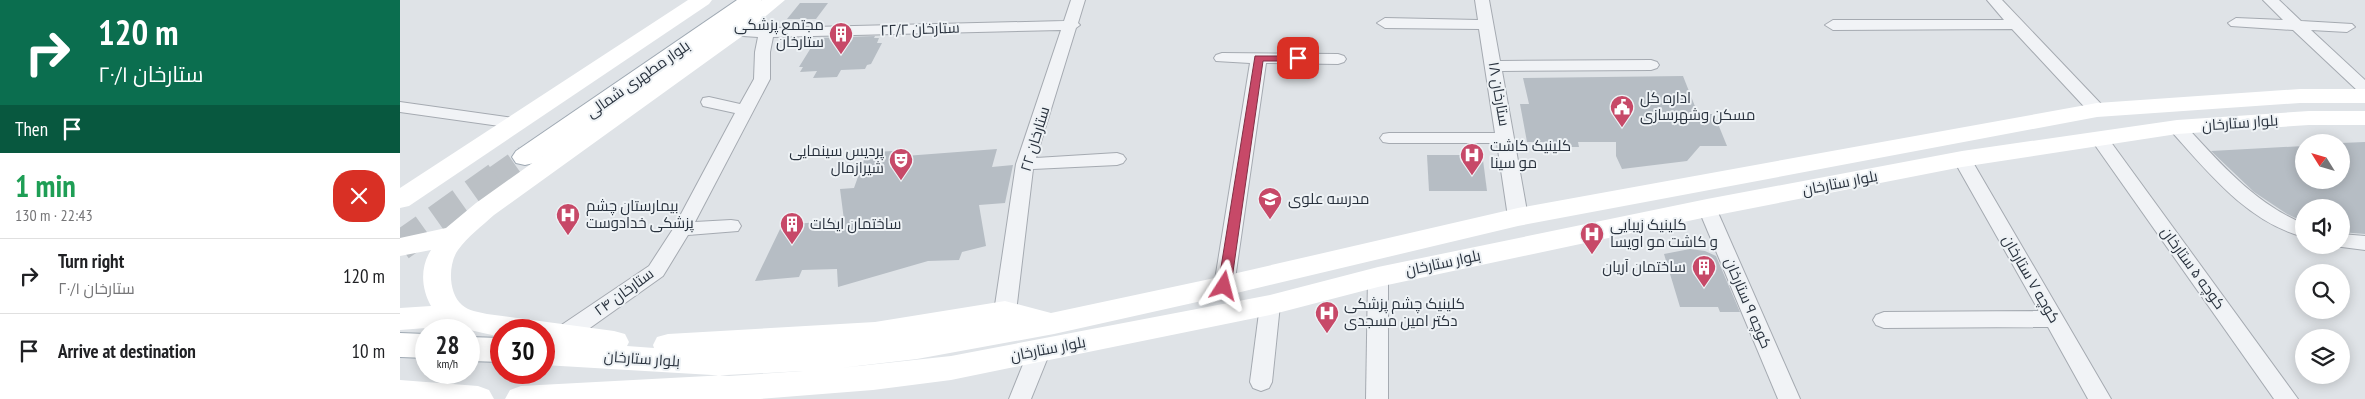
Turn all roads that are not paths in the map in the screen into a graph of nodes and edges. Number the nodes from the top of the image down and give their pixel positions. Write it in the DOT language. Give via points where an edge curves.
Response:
graph roads {
  1 [pos="702,0"];
  2 [pos="724,0"];
  3 [pos="750,0"];
  4 [pos="775,0"];
  5 [pos="1078,0"];
  6 [pos="1482,0"];
  7 [pos="1994,0"];
  8 [pos="2270,0"];
  9 [pos="1385,23"];
  10 [pos="2236,23"];
  11 [pos="2018,24"];
  12 [pos="1072,25"];
  13 [pos="1486,25"];
  14 [pos="1833,25"];
  15 [pos="2295,25"];
  16 [pos="2347,27"];
  17 [pos="733,32"];
  18 [pos="767,33"];
  19 [pos="1222,58"];
  20 [pos="1259,58"];
  21 [pos="1338,59"];
  22 [pos="1651,65"];
  23 [pos="1494,66"];
  24 [pos="762,79"];
  25 [pos="2365,89"];
  26 [pos="2365,96"];
  27 [pos="709,102"];
  28 [pos="400,107"];
  29 [pos="746,110"];
  30 [pos="2097,110"];
  31 [pos="2365,118"];
  32 [pos="514,122"];
  33 [pos="2177,127"];
  34 [pos="1389,138"];
  35 [pos="1506,138"];
  36 [pos="2099,138"];
  37 [pos="1117,159"];
  38 [pos="1962,159"];
  39 [pos="1024,164"];
  40 [pos="400,200"];
  41 [pos="1707,208"];
  42 [pos="1518,217"];
  43 [pos="731,226"];
  44 [pos="2295,227"];
  45 [pos="682,229"];
  46 [pos="453,236"];
  47 [pos="2350,242"];
  48 [pos="2365,243"];
  49 [pos="400,247"];
  50 [pos="1378,277"];
  51 [pos="1224,286"];
  52 [pos="1270,305"];
  53 [pos="1005,312"];
  54 [pos="456,315"];
  55 [pos="400,319"];
  56 [pos="2054,319"];
  57 [pos="1884,320"];
  58 [pos="1054,323"];
  59 [pos="490,324"];
  60 [pos="555,336"];
  61 [pos="555,339"];
  62 [pos="555,340"];
  63 [pos="400,345"];
  64 [pos="415,346"];
  65 [pos="1038,352"];
  66 [pos="1261,382"];
  67 [pos="400,392"];
  68 [pos="478,399"];
  69 [pos="521,399"];
  70 [pos="529,399"];
  71 [pos="1020,399"];
  72 [pos="1377,399"];
  73 [pos="1789,399"];
  74 [pos="2100,399"];
  75 [pos="2287,399"];
  1 -- 32 [label="main road"];
  2 -- 3 [label="main road, بلوار مطهرى شمالى" via="515,155"];
  4 -- 17 [label="main road"];
  5 -- 12 [label="street, ۲۲ ستارخان"];
  6 -- 13 [label="street, ۱۸ ستارخان"];
  7 -- 11 [label="street"];
  8 -- 15 [label="street"];
  9 -- 13 [label="street"];
  10 -- 15 [label="street"];
  11 -- 14 [label="street"];
  11 -- 30 [label="street"];
  12 -- 18 [label="street, ۲۲/۲ ستارخان"];
  12 -- 39 [label="street, ۲۲ ستارخان"];
  13 -- 23 [label="street, ۱۸ ستارخان"];
  15 -- 16 [label="street"];
  15 -- 25 [label="street"];
  17 -- 18 [label="street, ۲۲/۲ ستارخان"];
  17 -- 46 [label="main road" via="542,167"];
  18 -- 24 [label="street" via="760,53"];
  19 -- 20 [label="street"];
  20 -- 21 [label="street"];
  20 -- 51 [label="street"];
  22 -- 23 [label="street"];
  23 -- 35 [label="street, ۱۸ ستارخان"];
  24 -- 29 [label="street"];
  26 -- 30 [label="main road, بلوار ستارخان" via="2300,96"];
  27 -- 29 [label="street"];
  28 -- 32 [label="street"];
  29 -- 45 [label="street, ۲۴ ستارخان"];
  30 -- 42 [label="main road, بلوار ستارخان"];
  31 -- 33 [label="main road, بلوار ستارخان" via="2309,118"];
  32 -- 40 [label="main road"];
  33 -- 36 [label="main road, بلوار ستارخان"];
  33 -- 44 [label="street" via="2240,194 2261,210"];
  34 -- 35 [label="street"];
  35 -- 42 [label="street, ۱۸ ستارخان"];
  36 -- 38 [label="main road, بلوار ستارخان"];
  36 -- 75 [label="street, کوچه ۵ ستارخان"];
  37 -- 39 [label="street"];
  38 -- 41 [label="main road, بلوار ستارخان"];
  38 -- 56 [label="street, کوچه ۷ ستارخان"];
  39 -- 53 [label="street, ۲۲ ستارخان"];
  41 -- 50 [label="main road, بلوار ستارخان"];
  41 -- 73 [label="street, کوچه ۹ ستارخان"];
  42 -- 51 [label="main road, بلوار ستارخان"];
  43 -- 45 [label="street"];
  45 -- 60 [label="street, ۲۴ ستارخان" via="656,271"];
  46 -- 49 [label="main road"];
  46 -- 54 [label="main road" via="438,261 437,275 444,306"];
  47 -- 48 [label="street"];
  50 -- 52 [label="main road, بلوار ستارخان"];
  50 -- 72 [label="street"];
  51 -- 58 [label="main road, بلوار ستارخان"];
  52 -- 65 [label="main road, بلوار ستارخان"];
  52 -- 66 [label="street"];
  53 -- 58 [label="main road"];
  53 -- 61 [label="main road" via="875,333 730,343 638,346"];
  54 -- 55 [label="main road"];
  54 -- 59 [label="main road"];
  56 -- 57 [label="street"];
  56 -- 74 [label="street, کوچه ۷ ستارخان"];
  58 -- 62 [label="main road, بلوار ستارخان" via="916,348 830,358 729,364"];
  63 -- 64 [label="main road"];
  65 -- 70 [label="main road, بلوار ستارخان" via="873,378"];
  65 -- 71 [label="street"];
  67 -- 68 [label="main road"];
  69 -- 70 [label="main road, بلوار ستارخان"];
}
